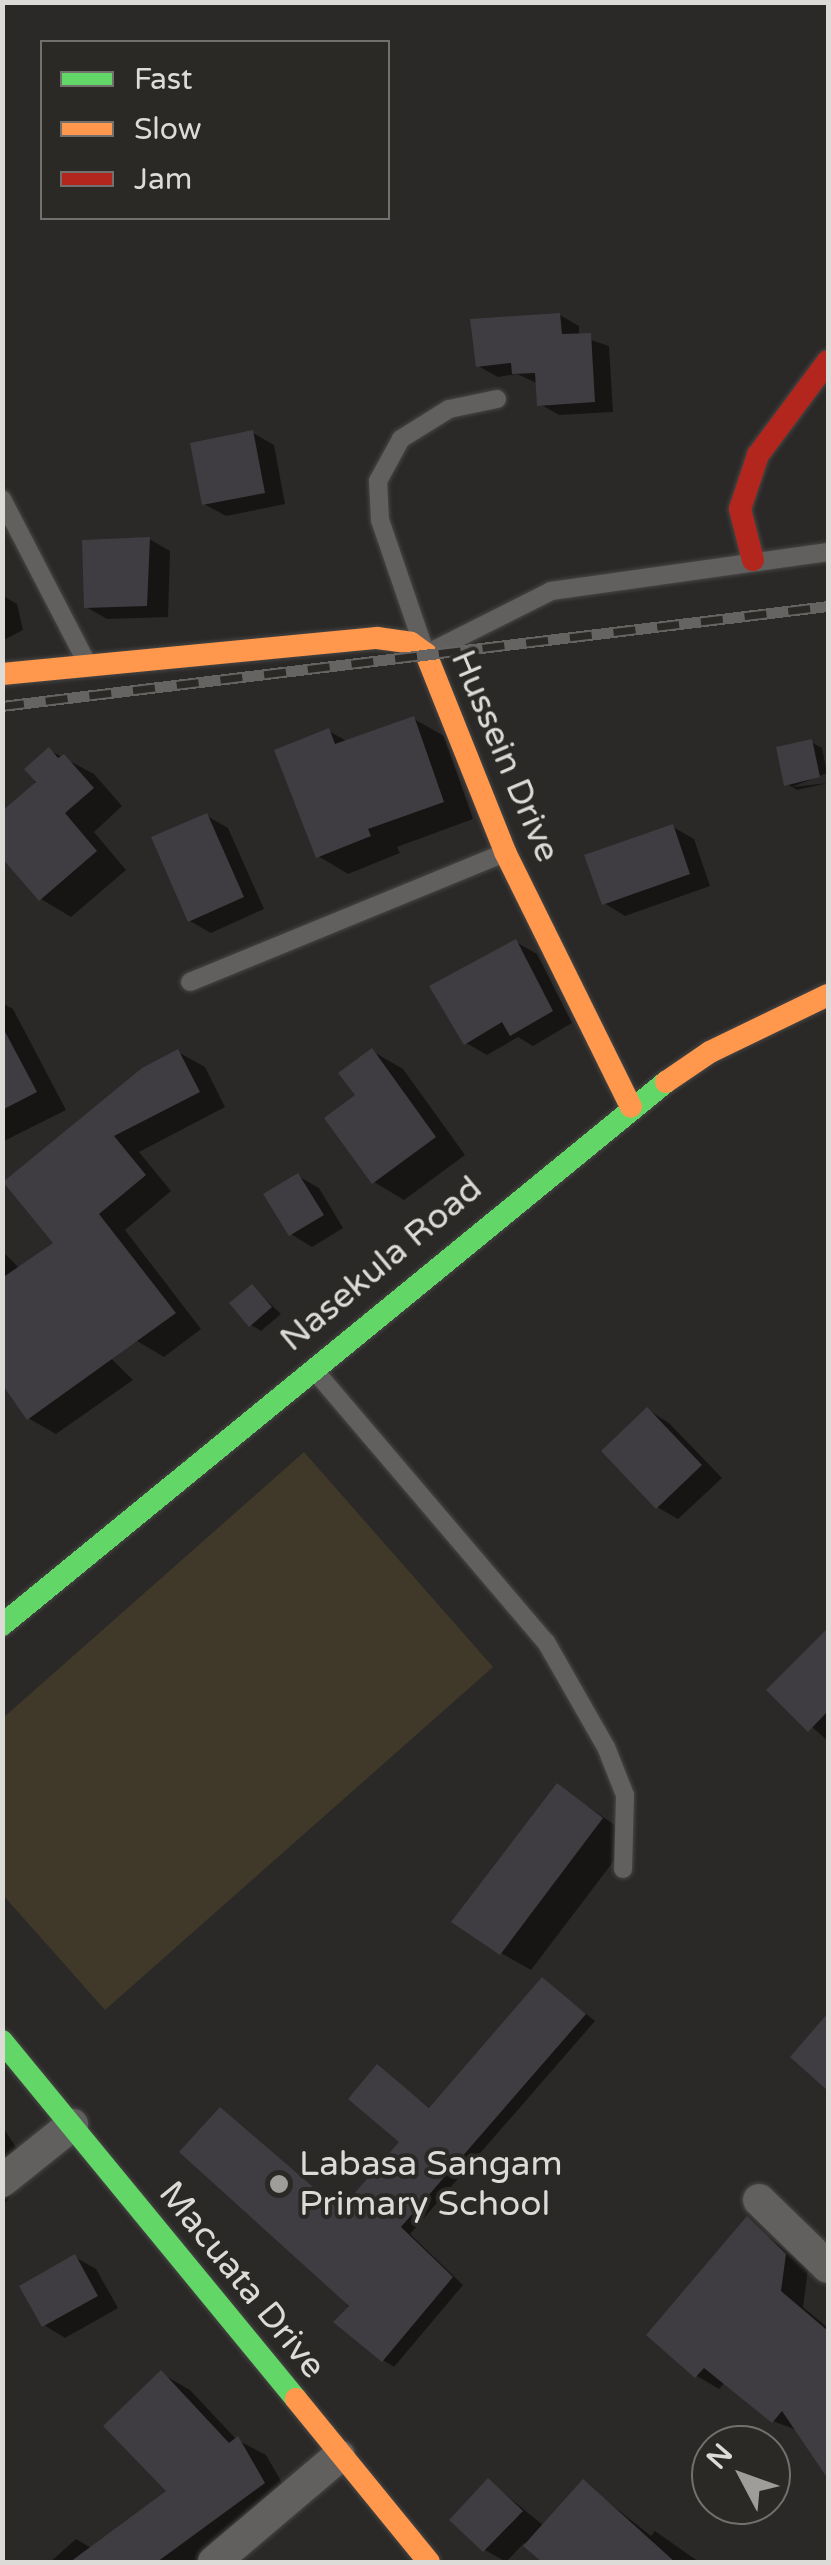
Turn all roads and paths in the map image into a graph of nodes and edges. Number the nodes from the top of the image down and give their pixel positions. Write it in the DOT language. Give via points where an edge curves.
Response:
graph roads {
  1 [pos="828,361"];
  2 [pos="496,399"];
  3 [pos="2,499"];
  4 [pos="828,552"];
  5 [pos="752,560"];
  6 [pos="426,654"];
  7 [pos="89,666"];
  8 [pos="2,674"];
  9 [pos="506,852"];
  10 [pos="190,982"];
  11 [pos="828,995"];
  12 [pos="631,1107"];
  13 [pos="312,1366"];
  14 [pos="2,1624"];
  15 [pos="624,1869"];
  16 [pos="2,2041"];
  17 [pos="72,2125"];
  18 [pos="2,2181"];
  19 [pos="759,2200"];
  20 [pos="828,2267"];
  21 [pos="339,2456"];
  22 [pos="214,2562"];
  23 [pos="429,2562"];
  1 -- 5 [label="street" via="758,455 740,509"];
  2 -- 6 [label="lane" via="449,408 401,439 378,481 380,520"];
  3 -- 7 [label="lane"];
  4 -- 5 [label="lane"];
  5 -- 6 [label="lane" via="551,591"];
  6 -- 7 [label="street, Hussein Drive" via="412,642 377,638"];
  6 -- 9 [label="street, Hussein Drive"];
  7 -- 8 [label="street, Hussein Drive"];
  9 -- 10 [label="lane"];
  9 -- 12 [label="street, Hussein Drive"];
  11 -- 12 [label="street, Nasekula Road" via="710,1052"];
  12 -- 13 [label="street, Nasekula Road"];
  13 -- 14 [label="street, Nasekula Road"];
  13 -- 15 [label="lane" via="546,1642 606,1747 624,1795"];
  16 -- 17 [label="street, Macuata Drive"];
  17 -- 18 [label="street"];
  17 -- 21 [label="street, Macuata Drive"];
  19 -- 20 [label="street"];
  21 -- 22 [label="street"];
  21 -- 23 [label="street, Macuata Drive"];
}
